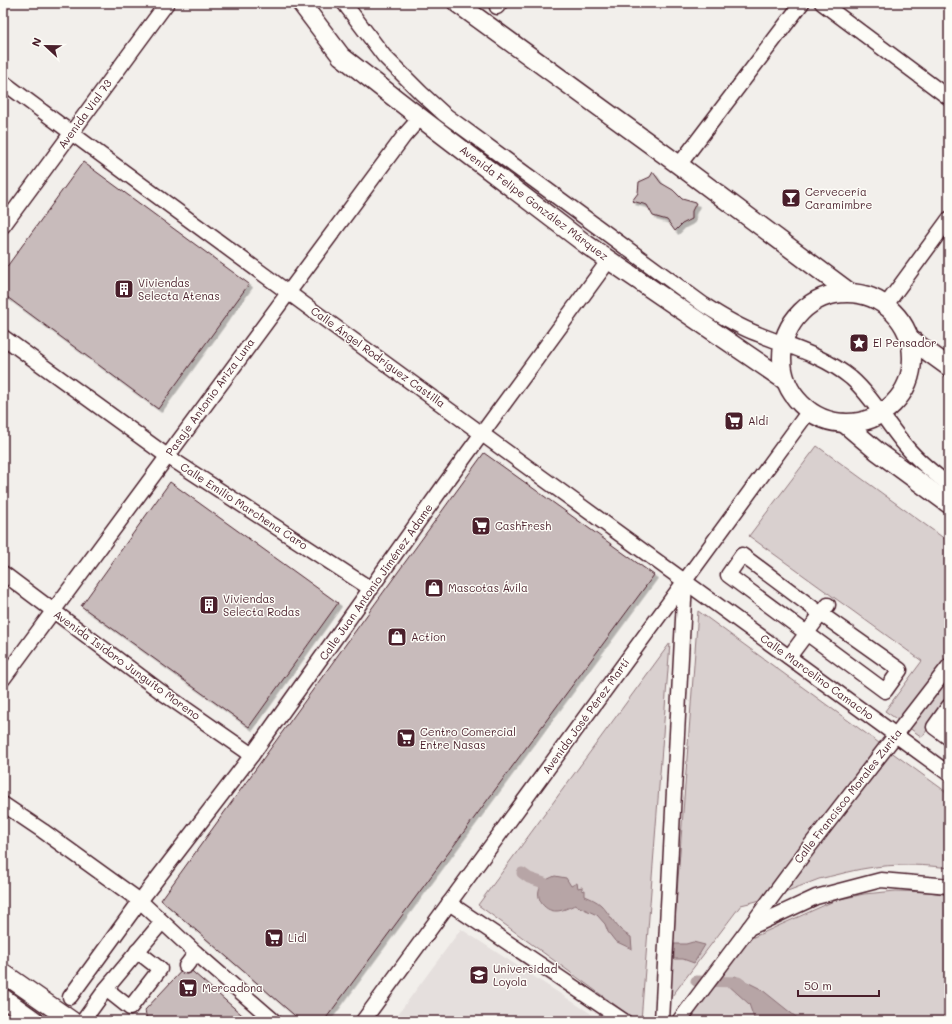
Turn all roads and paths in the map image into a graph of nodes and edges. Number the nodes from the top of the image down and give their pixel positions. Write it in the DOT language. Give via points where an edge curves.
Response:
graph roads {
  1 [pos="167,3"];
  2 [pos="301,3"];
  3 [pos="344,3"];
  4 [pos="457,3"];
  5 [pos="802,3"];
  6 [pos="822,3"];
  7 [pos="3,82"];
  8 [pos="949,98"];
  9 [pos="420,118"];
  10 [pos="71,133"];
  11 [pos="679,165"];
  12 [pos="949,219"];
  13 [pos="3,226"];
  14 [pos="609,260"];
  15 [pos="288,292"];
  16 [pos="849,292"];
  17 [pos="886,305"];
  18 [pos="3,337"];
  19 [pos="909,338"];
  20 [pos="784,344"];
  21 [pos="949,367"];
  22 [pos="786,381"];
  23 [pos="809,411"];
  24 [pos="881,414"];
  25 [pos="844,423"];
  26 [pos="482,435"];
  27 [pos="167,456"];
  28 [pos="949,485"];
  29 [pos="949,504"];
  30 [pos="3,573"];
  31 [pos="685,580"];
  32 [pos="371,589"];
  33 [pos="825,609"];
  34 [pos="53,610"];
  35 [pos="807,633"];
  36 [pos="789,657"];
  37 [pos="949,666"];
  38 [pos="3,679"];
  39 [pos="949,706"];
  40 [pos="895,735"];
  41 [pos="949,738"];
  42 [pos="252,755"];
  43 [pos="949,774"];
  44 [pos="3,804"];
  45 [pos="949,886"];
  46 [pos="140,901"];
  47 [pos="449,903"];
  48 [pos="162,922"];
  49 [pos="749,928"];
  50 [pos="137,951"];
  51 [pos="196,953"];
  52 [pos="186,966"];
  53 [pos="3,973"];
  54 [pos="106,989"];
  55 [pos="70,997"];
  56 [pos="3,998"];
  57 [pos="35,1021"];
  58 [pos="72,1021"];
  59 [pos="83,1021"];
  60 [pos="274,1021"];
  61 [pos="363,1021"];
  62 [pos="624,1021"];
  63 [pos="662,1021"];
  64 [pos="679,1021"];
  1 -- 10 [label="street, Avenida Vial 73"];
  2 -- 9 [label="main road, Avenida Felipe González Márquez" via="341,56"];
  3 -- 20 [label="street" via="384,56 444,114 704,305 726,319"];
  4 -- 11 [label="main road"];
  5 -- 11 [label="street"];
  6 -- 8 [label="street"];
  7 -- 10 [label="street, Calle Ángel Rodríguez Castilla"];
  9 -- 14 [label="main road, Avenida Felipe González Márquez"];
  9 -- 15 [label="street, Pasaje Antonio Ariza Luna"];
  10 -- 13 [label="street, Avenida Vial 73"];
  10 -- 15 [label="street, Calle Ángel Rodríguez Castilla"];
  11 -- 16 [label="main road"];
  12 -- 17 [label="street"];
  14 -- 22 [label="main road, Avenida Felipe González Márquez"];
  14 -- 26 [label="street, Calle Juan Antonio Jiménez Adame"];
  15 -- 26 [label="street, Calle Ángel Rodríguez Castilla"];
  15 -- 27 [label="street, Pasaje Antonio Ariza Luna"];
  16 -- 17 [label="main road" via="865,295"];
  16 -- 20 [label="main road" via="828,295 809,305 794,320"];
  17 -- 19 [label="main road" via="903,323"];
  18 -- 27 [label="street, Calle Emilio Marchena Caro"];
  19 -- 21 [label="main road"];
  19 -- 24 [label="main road" via="912,358 909,379 899,398"];
  20 -- 22 [label="main road" via="782,360"];
  20 -- 24 [label="street" via="832,364 868,396"];
  22 -- 23 [label="main road" via="795,398"];
  23 -- 25 [label="main road" via="826,420"];
  23 -- 31 [label="street, Avenida José Pérez Martí"];
  24 -- 25 [label="main road" via="864,421"];
  24 -- 28 [label="street" via="912,453"];
  25 -- 29 [label="main road" via="877,451"];
  26 -- 31 [label="street, Calle Ángel Rodríguez Castilla"];
  26 -- 32 [label="street, Calle Juan Antonio Jiménez Adame"];
  27 -- 32 [label="street, Calle Emilio Marchena Caro"];
  27 -- 34 [label="street, Pasaje Antonio Ariza Luna"];
  30 -- 34 [label="street, Avenida Isidoro Junguito Moreno"];
  31 -- 36 [label="street, Calle Marcelino Camacho"];
  31 -- 47 [label="street, Avenida José Pérez Martí"];
  31 -- 63 [label="street"];
  32 -- 42 [label="street, Calle Juan Antonio Jiménez Adame"];
  33 -- 35 [label="street"];
  33 -- 35 [label="street" via="900,670 885,691"];
  33 -- 35 [label="street" via="742,555 728,575"];
  34 -- 38 [label="street, Pasaje Antonio Ariza Luna"];
  34 -- 42 [label="street, Avenida Isidoro Junguito Moreno" via="160,691"];
  35 -- 36 [label="street"];
  36 -- 40 [label="street, Calle Marcelino Camacho"];
  37 -- 40 [label="street, Calle Francisco Morales Zurita"];
  39 -- 41 [label="street" via="934,727"];
  40 -- 43 [label="street, Calle Marcelino Camacho"];
  40 -- 49 [label="street, Calle Francisco Morales Zurita"];
  42 -- 46 [label="street, Calle Juan Antonio Jiménez Adame"];
  44 -- 46 [label="street"];
  45 -- 49 [label="street, Calle Francisco Morales Zurita" via="881,880 816,897"];
  46 -- 48 [label="street"];
  46 -- 55 [label="street, Calle Juan Antonio Jiménez Adame"];
  47 -- 61 [label="street, Avenida José Pérez Martí"];
  47 -- 62 [label="street"];
  48 -- 50 [label="street"];
  48 -- 51 [label="street"];
  49 -- 64 [label="street, Calle Francisco Morales Zurita"];
  50 -- 54 [label="street"];
  50 -- 54 [label="street" via="160,969 130,1008"];
  51 -- 52 [label="street"];
  51 -- 60 [label="street"];
  53 -- 58 [label="main road"];
  54 -- 59 [label="street"];
  56 -- 57 [label="main road"];
}
